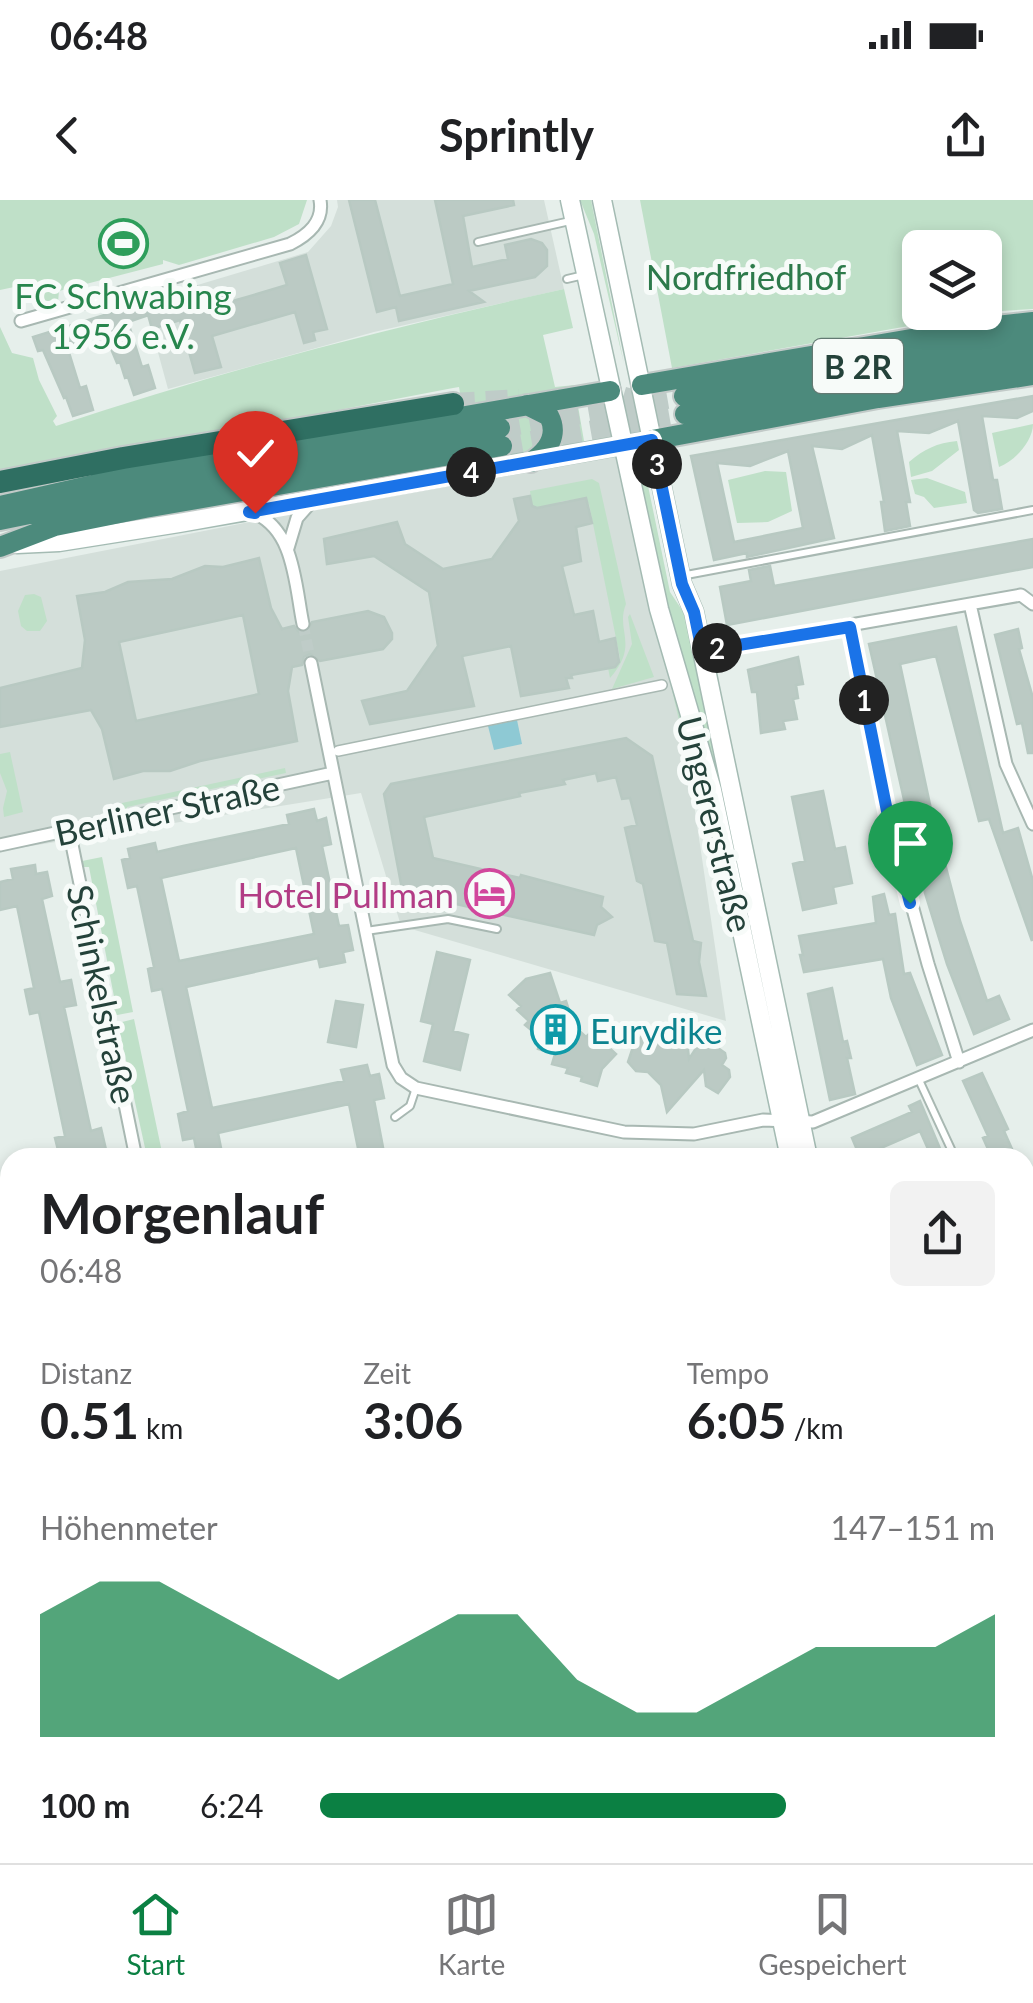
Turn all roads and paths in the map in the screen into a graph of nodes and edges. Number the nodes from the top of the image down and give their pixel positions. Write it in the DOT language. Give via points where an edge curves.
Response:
graph roads {
  1 [pos="320,200"];
  2 [pos="570,200"];
  3 [pos="602,200"];
  4 [pos="574,220"];
  5 [pos="478,242"];
  6 [pos="586,274"];
  7 [pos="566,279"];
  8 [pos="21,320"];
  9 [pos="1033,322"];
  10 [pos="1033,341"];
  11 [pos="1033,360"];
  12 [pos="1033,376"];
  13 [pos="642,385"];
  14 [pos="610,390"];
  15 [pos="453,404"];
  16 [pos="527,406"];
  17 [pos="652,440"];
  18 [pos="624,446"];
  19 [pos="531,462"];
  20 [pos="113,477"];
  21 [pos="0,482"];
  22 [pos="0,495"];
  23 [pos="313,500"];
  24 [pos="0,506"];
  25 [pos="1033,510"];
  26 [pos="249,512"];
  27 [pos="0,520"];
  28 [pos="5,546"];
  29 [pos="288,552"];
  30 [pos="680,576"];
  31 [pos="1027,594"];
  32 [pos="970,604"];
  33 [pos="1033,604"];
  34 [pos="303,624"];
  35 [pos="850,627"];
  36 [pos="702,651"];
  37 [pos="311,663"];
  38 [pos="662,685"];
  39 [pos="338,751"];
  40 [pos="333,773"];
  41 [pos="1033,824"];
  42 [pos="69,830"];
  43 [pos="0,845"];
  44 [pos="498,929"];
  45 [pos="364,931"];
  46 [pos="1033,1030"];
  47 [pos="959,1062"];
  48 [pos="919,1080"];
  49 [pos="416,1088"];
  50 [pos="395,1116"];
  51 [pos="791,1122"];
  52 [pos="134,1148"];
  53 [pos="790,1148"];
  54 [pos="803,1148"];
  55 [pos="951,1148"];
  1 -- 8 [label="street" via="316,224 290,244"];
  2 -- 4 [label="main road, Ungererstraße"];
  3 -- 13 [label="main road, Ungererstraße"];
  4 -- 5 [label="lane"];
  4 -- 6 [label="main road, Ungererstraße"];
  6 -- 7 [label="lane"];
  6 -- 14 [label="main road, Ungererstraße"];
  9 -- 13 [label="highway"];
  10 -- 11 [label="highway, B 2R" via="962,348 685,405"];
  12 -- 17 [label="highway"];
  13 -- 14 [label="main road"];
  13 -- 17 [label="main road, Ungererstraße"];
  14 -- 16 [label="highway"];
  14 -- 18 [label="main road, Ungererstraße"];
  15 -- 21 [label="highway"];
  16 -- 19 [label="highway" via="546,413 554,427 549,446"];
  16 -- 20 [label="highway"];
  17 -- 18 [label="main road"];
  17 -- 30 [label="main road, Ungererstraße"];
  18 -- 19 [label="main road"];
  18 -- 51 [label="main road, Ungererstraße" via="663,628 712,790"];
  19 -- 23 [label="main road"];
  20 -- 22 [label="highway"];
  20 -- 24 [label="highway"];
  23 -- 26 [label="main road"];
  23 -- 29 [label="street" via="297,518"];
  25 -- 30 [label="lane"];
  26 -- 28 [label="main road"];
  26 -- 29 [label="street" via="270,523"];
  27 -- 28 [label="highway" via="221,475 501,438 54,526"];
  29 -- 34 [label="street"];
  30 -- 36 [label="main road, Ungererstraße"];
  31 -- 32 [label="street"];
  31 -- 33 [label="street"];
  32 -- 35 [label="street"];
  32 -- 41 [label="street" via="1006,764"];
  35 -- 36 [label="street"];
  35 -- 47 [label="street" via="889,821"];
  36 -- 51 [label="main road, Ungererstraße"];
  37 -- 40 [label="street"];
  38 -- 39 [label="street"];
  40 -- 42 [label="street, Berliner Straße"];
  40 -- 45 [label="street"];
  42 -- 43 [label="street, Berliner Straße"];
  42 -- 52 [label="street, Schinkelstraße"];
  44 -- 45 [label="lane" via="448,919"];
  45 -- 49 [label="street" via="393,1065"];
  46 -- 47 [label="street"];
  47 -- 48 [label="street"];
  48 -- 51 [label="street" via="831,1116"];
  48 -- 55 [label="lane"];
  49 -- 50 [label="lane" via="410,1106"];
  49 -- 51 [label="street" via="624,1132 694,1134 763,1120"];
  51 -- 53 [label="main road, Ungererstraße"];
  51 -- 54 [label="main road, Ungererstraße"];
}
